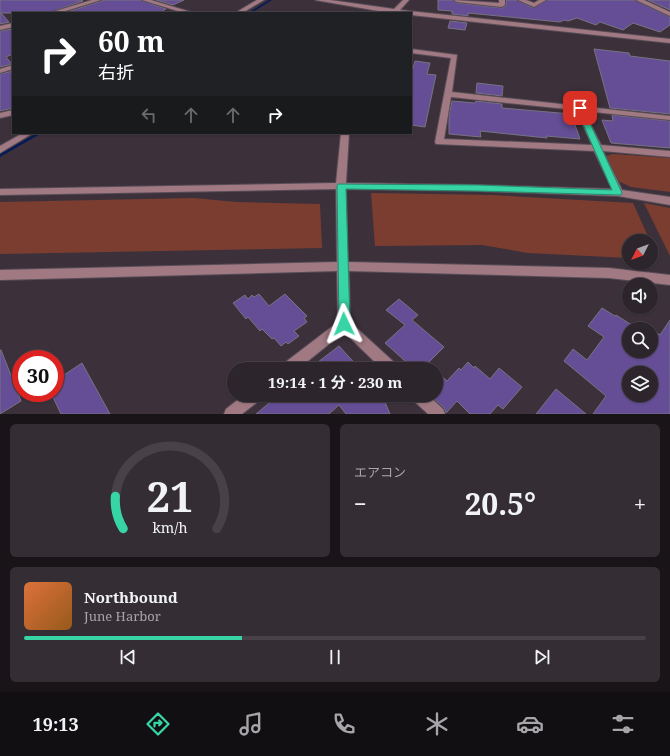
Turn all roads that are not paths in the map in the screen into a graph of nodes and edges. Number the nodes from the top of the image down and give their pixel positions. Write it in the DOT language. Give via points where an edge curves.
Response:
graph roads {
  1 [pos="98,0"];
  2 [pos="145,0"];
  3 [pos="262,0"];
  4 [pos="318,0"];
  5 [pos="406,0"];
  6 [pos="502,0"];
  7 [pos="521,0"];
  8 [pos="543,0"];
  9 [pos="639,0"];
  10 [pos="461,6"];
  11 [pos="173,9"];
  12 [pos="56,12"];
  13 [pos="167,12"];
  14 [pos="186,12"];
  15 [pos="240,12"];
  16 [pos="393,12"];
  17 [pos="670,14"];
  18 [pos="12,25"];
  19 [pos="0,28"];
  20 [pos="670,41"];
  21 [pos="412,51"];
  22 [pos="12,67"];
  23 [pos="0,71"];
  24 [pos="448,94"];
  25 [pos="580,108"];
  26 [pos="12,112"];
  27 [pos="0,116"];
  28 [pos="670,118"];
  29 [pos="27,134"];
  30 [pos="345,134"];
  31 [pos="598,148"];
  32 [pos="0,150"];
  33 [pos="670,154"];
  34 [pos="342,186"];
  35 [pos="0,192"];
  36 [pos="618,193"];
  37 [pos="670,202"];
  38 [pos="343,266"];
  39 [pos="1,277"];
  40 [pos="670,280"];
  41 [pos="344,324"];
  42 [pos="297,362"];
  43 [pos="384,362"];
  44 [pos="246,402"];
  45 [pos="425,402"];
  46 [pos="231,414"];
  47 [pos="438,414"];
  1 -- 12 [label="street"];
  2 -- 11 [label="street"];
  3 -- 15 [label="street"];
  4 -- 16 [label="street"];
  5 -- 16 [label="street"];
  6 -- 10 [label="street" via="502,4"];
  7 -- 8 [label="street" via="534,4"];
  9 -- 17 [label="street"];
  10 -- 16 [label="street"];
  10 -- 20 [label="street"];
  11 -- 13 [label="street"];
  11 -- 14 [label="street"];
  18 -- 19 [label="street"];
  21 -- 24 [label="street" via="454,56"];
  22 -- 23 [label="street"];
  24 -- 25 [label="street"];
  24 -- 31 [label="street" via="439,142"];
  25 -- 28 [label="street"];
  25 -- 31 [label="street"];
  26 -- 27 [label="street"];
  29 -- 32 [label="street"];
  30 -- 34 [label="street"];
  31 -- 33 [label="street"];
  31 -- 36 [label="street"];
  34 -- 35 [label="street"];
  34 -- 36 [label="street"];
  34 -- 38 [label="street"];
  36 -- 37 [label="street"];
  38 -- 39 [label="street"];
  38 -- 40 [label="street" via="610,273"];
  38 -- 41 [label="street"];
  41 -- 42 [label="street"];
  41 -- 43 [label="street"];
  44 -- 46 [label="street"];
  45 -- 47 [label="street"];
}
